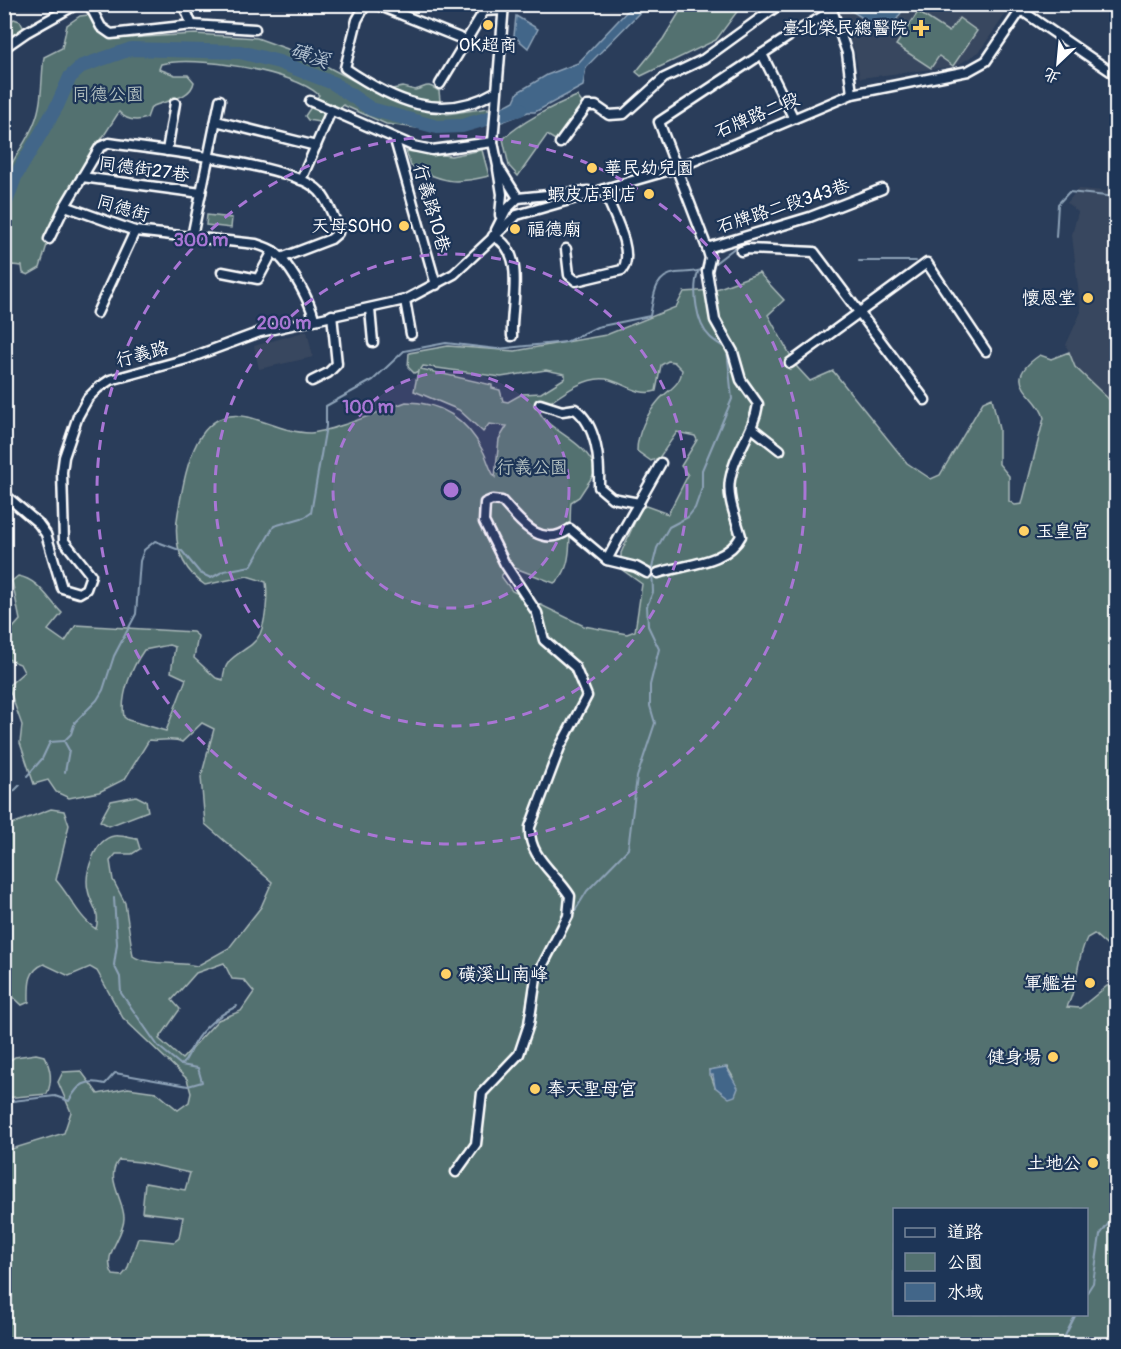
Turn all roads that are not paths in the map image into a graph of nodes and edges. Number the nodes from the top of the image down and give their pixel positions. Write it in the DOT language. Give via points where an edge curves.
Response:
graph roads {
  1 [pos="77,4"];
  2 [pos="89,4"];
  3 [pos="183,4"];
  4 [pos="366,4"];
  5 [pos="375,4"];
  6 [pos="780,4"];
  7 [pos="1012,4"];
  8 [pos="503,7"];
  9 [pos="485,8"];
  10 [pos="831,8"];
  11 [pos="1023,8"];
  12 [pos="192,25"];
  13 [pos="801,28"];
  14 [pos="255,29"];
  15 [pos="788,37"];
  16 [pos="465,40"];
  17 [pos="4,48"];
  18 [pos="762,54"];
  19 [pos="1116,75"];
  20 [pos="440,84"];
  21 [pos="852,94"];
  22 [pos="496,96"];
  23 [pos="220,100"];
  24 [pos="310,101"];
  25 [pos="175,103"];
  26 [pos="331,111"];
  27 [pos="793,117"];
  28 [pos="216,121"];
  29 [pos="396,140"];
  30 [pos="493,142"];
  31 [pos="560,143"];
  32 [pos="316,146"];
  33 [pos="167,151"];
  34 [pos="208,158"];
  35 [pos="498,166"];
  36 [pos="676,168"];
  37 [pos="82,177"];
  38 [pos="301,180"];
  39 [pos="882,189"];
  40 [pos="604,190"];
  41 [pos="201,193"];
  42 [pos="518,198"];
  43 [pos="65,206"];
  44 [pos="135,231"];
  45 [pos="493,236"];
  46 [pos="192,237"];
  47 [pos="49,239"];
  48 [pos="707,248"];
  49 [pos="566,249"];
  50 [pos="273,251"];
  51 [pos="741,251"];
  52 [pos="281,258"];
  53 [pos="222,272"];
  54 [pos="435,285"];
  55 [pos="405,300"];
  56 [pos="369,309"];
  57 [pos="861,312"];
  58 [pos="97,313"];
  59 [pos="332,315"];
  60 [pos="314,318"];
  61 [pos="411,334"];
  62 [pos="512,336"];
  63 [pos="373,342"];
  64 [pos="986,351"];
  65 [pos="790,363"];
  66 [pos="312,381"];
  67 [pos="925,400"];
  68 [pos="540,404"];
  69 [pos="752,428"];
  70 [pos="780,450"];
  71 [pos="660,463"];
  72 [pos="4,494"];
  73 [pos="639,503"];
  74 [pos="607,560"];
  75 [pos="647,573"];
  76 [pos="658,573"];
  77 [pos="456,1172"];
  1 -- 17 [label="street"];
  2 -- 12 [label="street" via="101,27 111,34"];
  3 -- 12 [label="street"];
  4 -- 22 [label="street" via="357,20 345,68 377,90 411,104 451,107"];
  5 -- 16 [label="street"];
  6 -- 31 [label="street" via="704,59 664,78 624,114 609,115 596,106 587,106"];
  7 -- 11 [label="street"];
  8 -- 9 [label="street"];
  8 -- 22 [label="street"];
  9 -- 16 [label="street"];
  10 -- 13 [label="street"];
  10 -- 21 [label="street" via="847,53"];
  11 -- 19 [label="street"];
  11 -- 21 [label="street, 石牌路二段" via="986,61 968,71"];
  12 -- 14 [label="street"];
  15 -- 18 [label="street"];
  16 -- 20 [label="street"];
  18 -- 27 [label="street"];
  18 -- 36 [label="street, 石牌路二段343巷" via="659,122"];
  21 -- 27 [label="street, 石牌路二段"];
  22 -- 30 [label="street"];
  23 -- 28 [label="street"];
  24 -- 26 [label="street"];
  25 -- 33 [label="street"];
  26 -- 29 [label="street"];
  26 -- 32 [label="street"];
  27 -- 36 [label="street, 石牌路二段"];
  28 -- 32 [label="street"];
  28 -- 34 [label="street"];
  29 -- 30 [label="street" via="432,150"];
  29 -- 54 [label="street, 行義路10巷"];
  30 -- 35 [label="street"];
  32 -- 38 [label="street"];
  33 -- 34 [label="street"];
  33 -- 37 [label="street" via="104,144"];
  34 -- 38 [label="street" via="269,169"];
  34 -- 41 [label="street"];
  35 -- 42 [label="street"];
  35 -- 45 [label="street" via="502,208"];
  36 -- 40 [label="street, 石牌路二段"];
  36 -- 48 [label="street, 石牌路二段343巷"];
  37 -- 41 [label="street, 同德街27巷"];
  37 -- 43 [label="street"];
  38 -- 52 [label="street" via="320,191 338,233"];
  39 -- 48 [label="street, 石牌路二段343巷" via="810,217"];
  40 -- 42 [label="street, 石牌路二段"];
  40 -- 45 [label="street, 行義路" via="517,215"];
  40 -- 49 [label="street" via="627,250 626,265 622,270 576,281 569,275"];
  41 -- 46 [label="street"];
  42 -- 45 [label="street" via="506,210"];
  43 -- 44 [label="street, 同德街"];
  43 -- 47 [label="street"];
  44 -- 46 [label="street, 同德街"];
  44 -- 58 [label="street"];
  45 -- 54 [label="street, 行義路" via="454,274"];
  45 -- 62 [label="street" via="503,242 517,275"];
  46 -- 50 [label="street, 同德街" via="256,244"];
  48 -- 69 [label="street" via="715,320 733,352 741,380 758,405"];
  50 -- 52 [label="street, 同德街"];
  50 -- 53 [label="street" via="258,279"];
  51 -- 57 [label="street" via="814,252"];
  52 -- 60 [label="street, 同德街"];
  54 -- 55 [label="street, 行義路"];
  55 -- 56 [label="street, 行義路"];
  55 -- 61 [label="street"];
  56 -- 59 [label="street, 行義路"];
  56 -- 63 [label="street"];
  57 -- 64 [label="street" via="927,263"];
  57 -- 65 [label="street"];
  57 -- 67 [label="street"];
  59 -- 60 [label="street, 行義路"];
  59 -- 66 [label="street" via="337,364"];
  60 -- 72 [label="street, 行義路" via="110,380 88,398 64,457 62,492 64,541 91,575 86,589 79,593 62,588 46,534"];
  68 -- 73 [label="street" via="562,411 576,409 585,416 597,449 599,487 612,498"];
  69 -- 70 [label="street"];
  69 -- 76 [label="street" via="729,480 741,536 737,544 689,567"];
  71 -- 73 [label="street"];
  73 -- 74 [label="street"];
  74 -- 75 [label="street"];
  74 -- 77 [label="street" via="570,529 552,538 539,537 502,501 485,503 484,522 505,564 537,612 544,640 576,667 587,696 560,747 530,827 529,841 535,853 570,896 568,916 536,978 530,1024 519,1054 482,1093 476,1144"];
}
